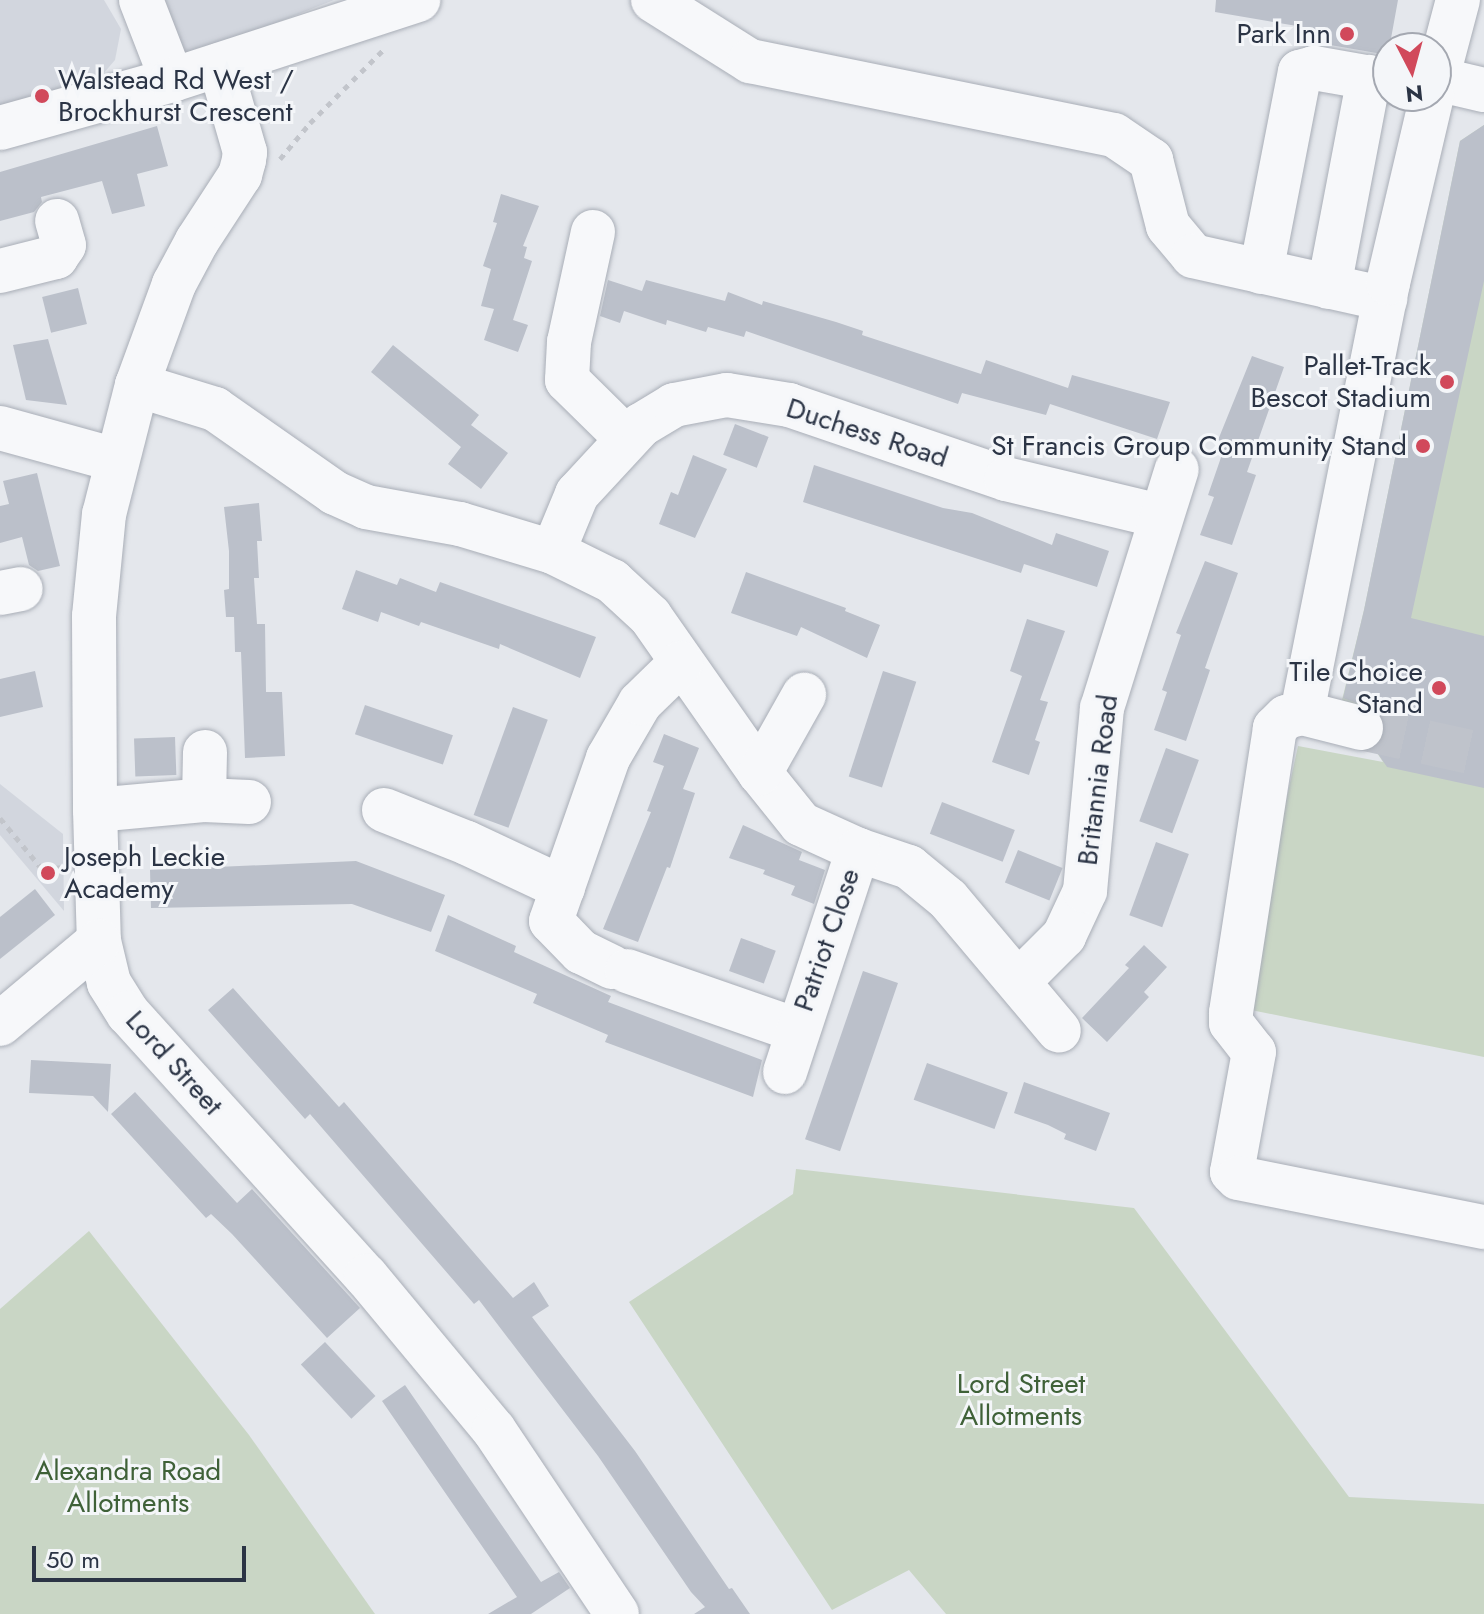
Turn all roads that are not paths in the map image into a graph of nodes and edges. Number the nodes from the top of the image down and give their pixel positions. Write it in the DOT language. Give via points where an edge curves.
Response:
graph roads {
  1 [pos="141,0"];
  2 [pos="418,0"];
  3 [pos="653,0"];
  4 [pos="1458,0"];
  5 [pos="1449,32"];
  6 [pos="220,65"];
  7 [pos="1372,78"];
  8 [pos="172,80"];
  9 [pos="1452,87"];
  10 [pos="1484,90"];
  11 [pos="1372,104"];
  12 [pos="1429,112"];
  13 [pos="0,128"];
  14 [pos="57,221"];
  15 [pos="593,232"];
  16 [pos="0,271"];
  17 [pos="1261,272"];
  18 [pos="1329,287"];
  19 [pos="1385,299"];
  20 [pos="137,385"];
  21 [pos="0,428"];
  22 [pos="627,439"];
  23 [pos="116,460"];
  24 [pos="1177,469"];
  25 [pos="1160,516"];
  26 [pos="553,552"];
  27 [pos="681,663"];
  28 [pos="804,695"];
  29 [pos="1302,713"];
  30 [pos="1361,728"];
  31 [pos="205,752"];
  32 [pos="760,773"];
  33 [pos="204,800"];
  34 [pos="249,802"];
  35 [pos="95,810"];
  36 [pos="384,810"];
  37 [pos="858,850"];
  38 [pos="557,904"];
  39 [pos="99,941"];
  40 [pos="1019,981"];
  41 [pos="0,1024"];
  42 [pos="796,1030"];
  43 [pos="1059,1031"];
  44 [pos="785,1072"];
  45 [pos="1484,1227"];
  46 [pos="617,1614"];
  1 -- 8 [label="street"];
  2 -- 6 [label="street"];
  3 -- 17 [label="street" via="750,61 1114,135 1151,160 1168,226 1193,256"];
  4 -- 5 [label="street"];
  6 -- 8 [label="street"];
  6 -- 20 [label="street, Lord Street" via="244,160 174,284"];
  7 -- 17 [label="street" via="1314,68 1300,72"];
  8 -- 13 [label="street"];
  9 -- 10 [label="street"];
  11 -- 18 [label="street"];
  12 -- 19 [label="street"];
  14 -- 16 [label="street" via="64,245 56,257"];
  15 -- 22 [label="street" via="569,342 567,380"];
  17 -- 18 [label="street"];
  18 -- 19 [label="street"];
  19 -- 29 [label="street"];
  20 -- 23 [label="street, Lord Street"];
  20 -- 26 [label="street" via="215,409 335,493 366,507 460,524"];
  21 -- 23 [label="street"];
  22 -- 25 [label="street, Duchess Road" via="674,405 727,395 789,405 1006,479"];
  22 -- 26 [label="street, Duchess Road" via="577,494"];
  23 -- 35 [label="street, Lord Street" via="104,514 94,616"];
  24 -- 25 [label="street, Britannia Road"];
  25 -- 40 [label="street, Britannia Road" via="1102,708 1085,891 1064,936"];
  26 -- 27 [label="street" via="612,581 650,616"];
  27 -- 32 [label="street"];
  27 -- 38 [label="street" via="640,703 621,732"];
  28 -- 32 [label="street"];
  29 -- 30 [label="street"];
  29 -- 45 [label="street" via="1286,717 1275,728 1233,998 1231,1023 1254,1052 1232,1172 1238,1178"];
  31 -- 33 [label="street"];
  32 -- 37 [label="street" via="801,824"];
  33 -- 34 [label="street"];
  33 -- 35 [label="street"];
  35 -- 39 [label="street, Lord Street"];
  36 -- 38 [label="street" via="467,843"];
  37 -- 40 [label="street" via="909,867 948,899"];
  37 -- 42 [label="street, Patriot Close"];
  38 -- 42 [label="street, Patriot Close" via="581,952"];
  39 -- 41 [label="street"];
  39 -- 46 [label="street, Lord Street" via="109,983 128,1013 366,1276 494,1430"];
  40 -- 43 [label="street"];
  42 -- 44 [label="street, Patriot Close"];
}
